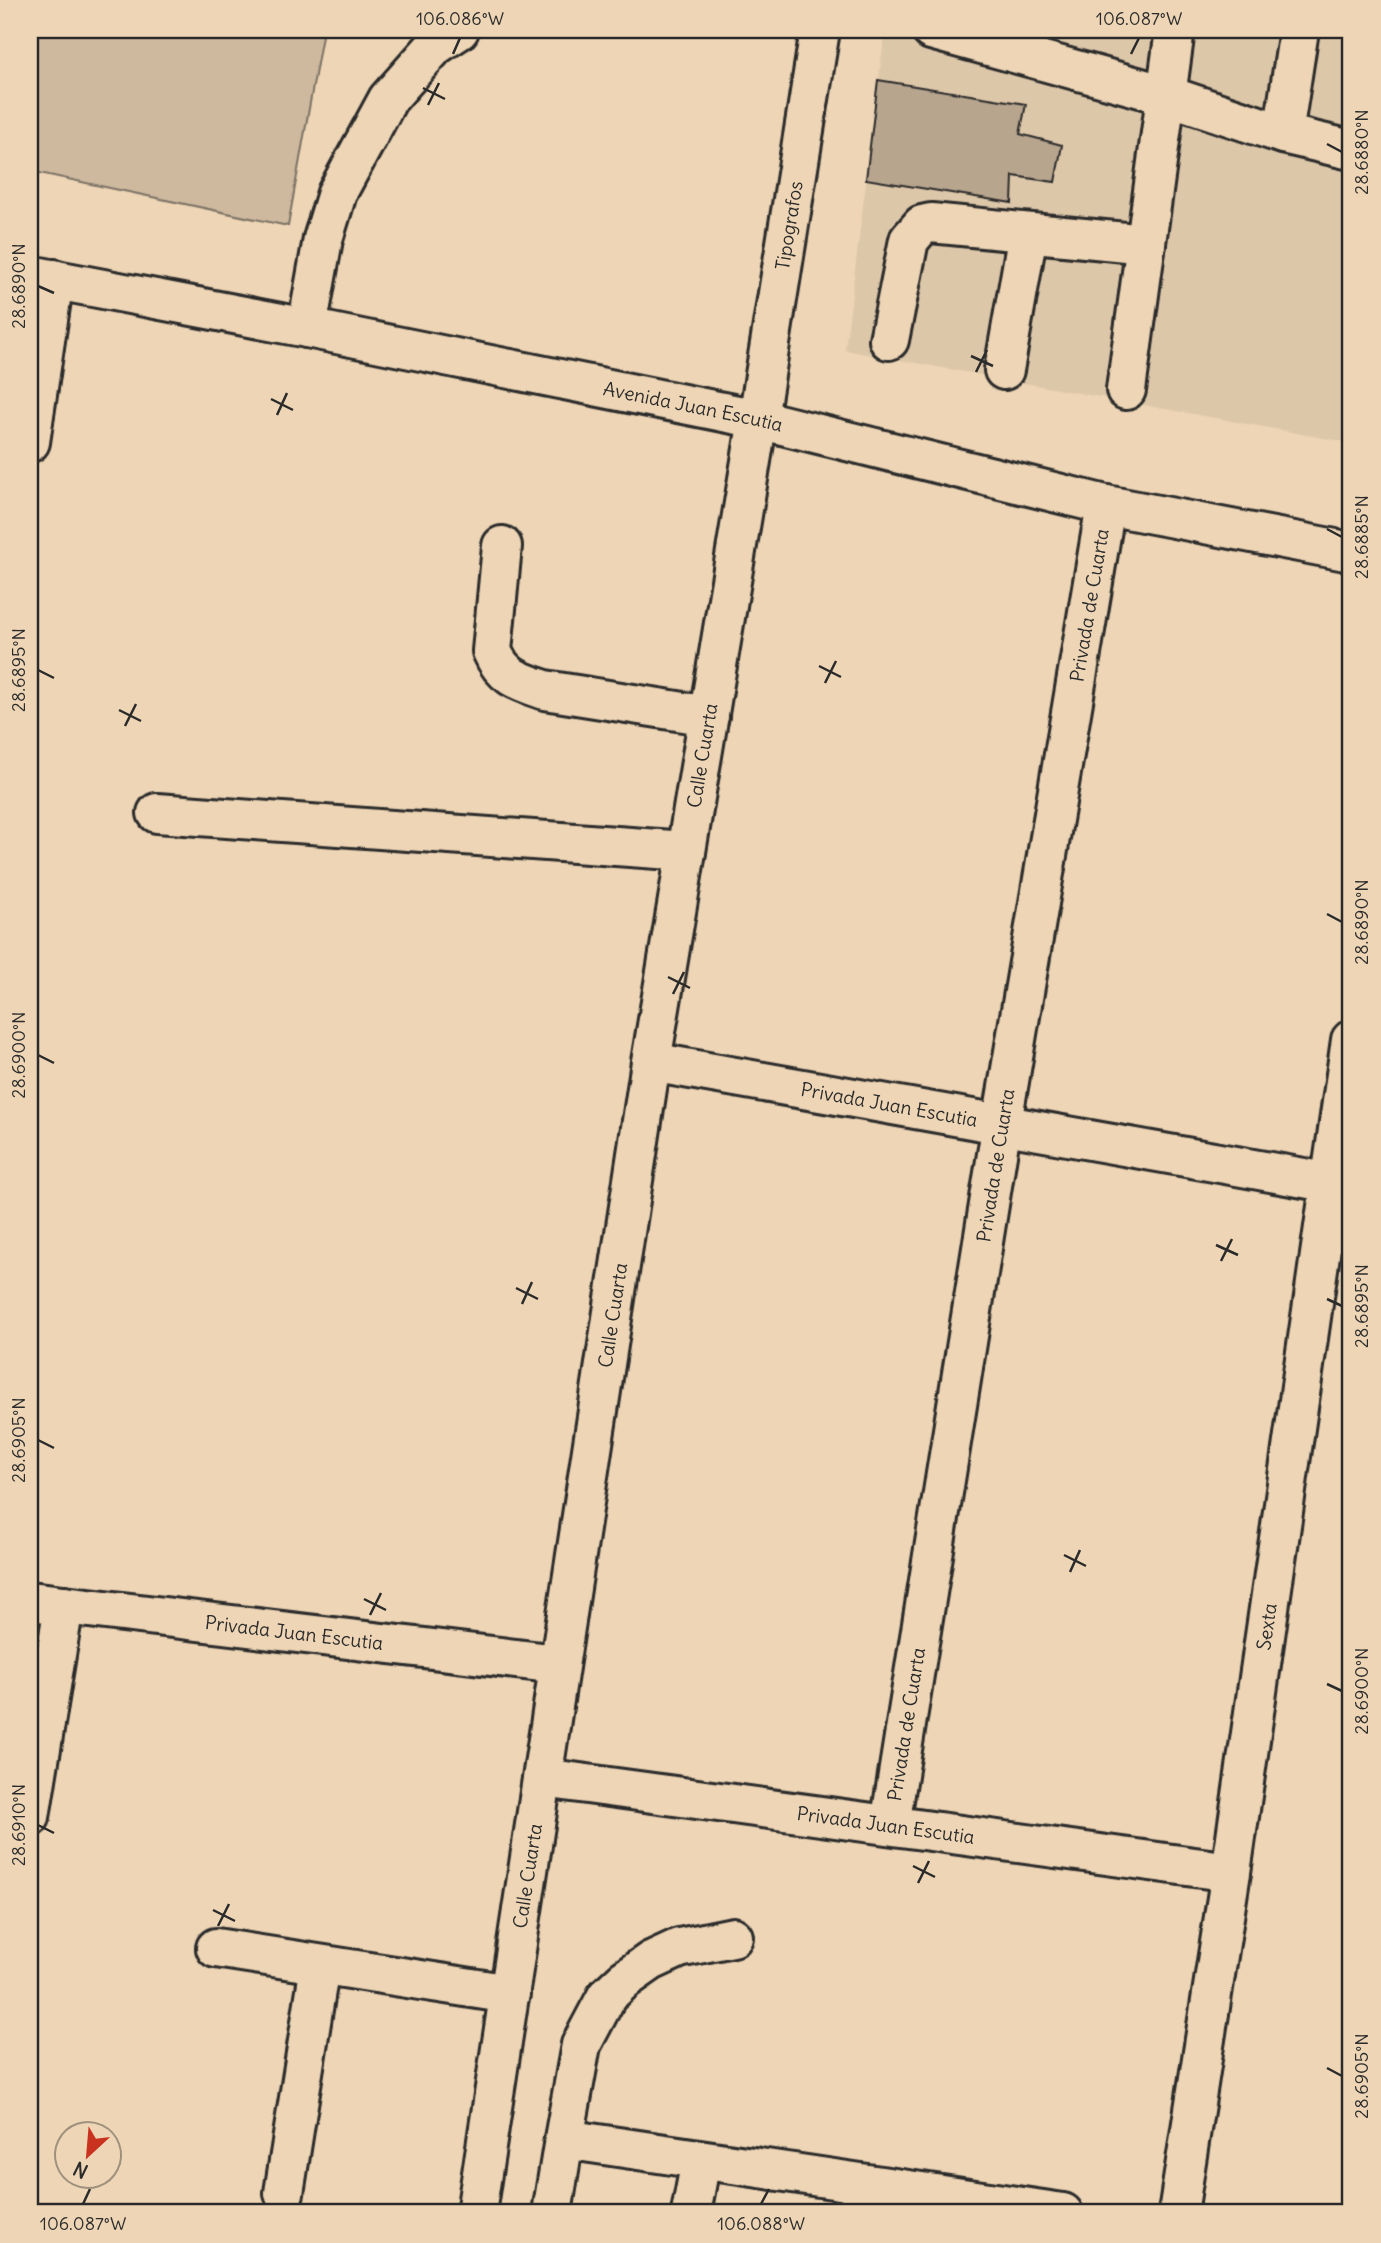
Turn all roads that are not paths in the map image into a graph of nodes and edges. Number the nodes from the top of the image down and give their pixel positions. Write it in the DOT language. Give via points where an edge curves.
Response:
graph roads {
  1 [pos="459,30"];
  2 [pos="820,30"];
  3 [pos="931,30"];
  4 [pos="1175,30"];
  5 [pos="1299,30"];
  6 [pos="1049,45"];
  7 [pos="1166,95"];
  8 [pos="1283,134"];
  9 [pos="1351,150"];
  10 [pos="1028,233"];
  11 [pos="1146,244"];
  12 [pos="42,277"];
  13 [pos="307,328"];
  14 [pos="889,340"];
  15 [pos="1004,370"];
  16 [pos="1126,390"];
  17 [pos="758,419"];
  18 [pos="30,442"];
  19 [pos="1106,505"];
  20 [pos="502,546"];
  21 [pos="1351,552"];
  22 [pos="709,716"];
  23 [pos="157,813"];
  24 [pos="686,851"];
  25 [pos="1351,1040"];
  26 [pos="651,1062"];
  27 [pos="1002,1123"];
  28 [pos="1332,1183"];
  29 [pos="47,1603"];
  30 [pos="558,1664"];
  31 [pos="543,1778"];
  32 [pos="30,1817"];
  33 [pos="890,1825"];
  34 [pos="1231,1872"];
  35 [pos="733,1937"];
  36 [pos="216,1948"];
  37 [pos="320,1965"];
  38 [pos="510,1994"];
  39 [pos="564,2139"];
  40 [pos="701,2160"];
  41 [pos="284,2193"];
  42 [pos="476,2213"];
  43 [pos="552,2213"];
  44 [pos="691,2213"];
  45 [pos="1063,2213"];
  46 [pos="1178,2213"];
  1 -- 13 [label="street" via="436,45 388,99 337,193 323,239"];
  2 -- 17 [label="street, Tipografos"];
  3 -- 6 [label="street"];
  4 -- 7 [label="street"];
  5 -- 8 [label="street"];
  6 -- 7 [label="street"];
  7 -- 8 [label="street"];
  7 -- 11 [label="street"];
  8 -- 9 [label="street"];
  10 -- 11 [label="street"];
  10 -- 14 [label="street" via="922,225 908,240"];
  10 -- 15 [label="street"];
  11 -- 16 [label="street"];
  12 -- 13 [label="street, Avenida Juan Escutia"];
  12 -- 18 [label="street"];
  13 -- 17 [label="street, Avenida Juan Escutia"];
  17 -- 19 [label="street, Avenida Juan Escutia"];
  17 -- 22 [label="street, Calle Cuarta"];
  19 -- 21 [label="street, Avenida Juan Escutia"];
  19 -- 27 [label="street, Privada de Cuarta"];
  20 -- 22 [label="street" via="492,651 498,666 519,682 545,690"];
  22 -- 24 [label="street, Calle Cuarta"];
  23 -- 24 [label="street"];
  24 -- 26 [label="street, Calle Cuarta"];
  25 -- 28 [label="street, Sexta"];
  26 -- 27 [label="street, Privada Juan Escutia"];
  26 -- 30 [label="street, Calle Cuarta"];
  27 -- 28 [label="street, Privada Juan Escutia"];
  27 -- 33 [label="street, Privada de Cuarta"];
  28 -- 34 [label="street, Sexta"];
  29 -- 30 [label="street, Privada Juan Escutia"];
  29 -- 32 [label="street"];
  30 -- 31 [label="street, Calle Cuarta"];
  31 -- 33 [label="street, Privada Juan Escutia"];
  31 -- 38 [label="street, Calle Cuarta"];
  33 -- 34 [label="street, Privada Juan Escutia"];
  34 -- 46 [label="street, Sexta"];
  35 -- 39 [label="street" via="669,1952 633,1973 607,1996 581,2045"];
  36 -- 37 [label="street"];
  37 -- 38 [label="street"];
  37 -- 41 [label="street"];
  38 -- 42 [label="street, Calle Cuarta"];
  39 -- 40 [label="street"];
  39 -- 43 [label="street"];
  40 -- 44 [label="street"];
  40 -- 45 [label="street"];
}
